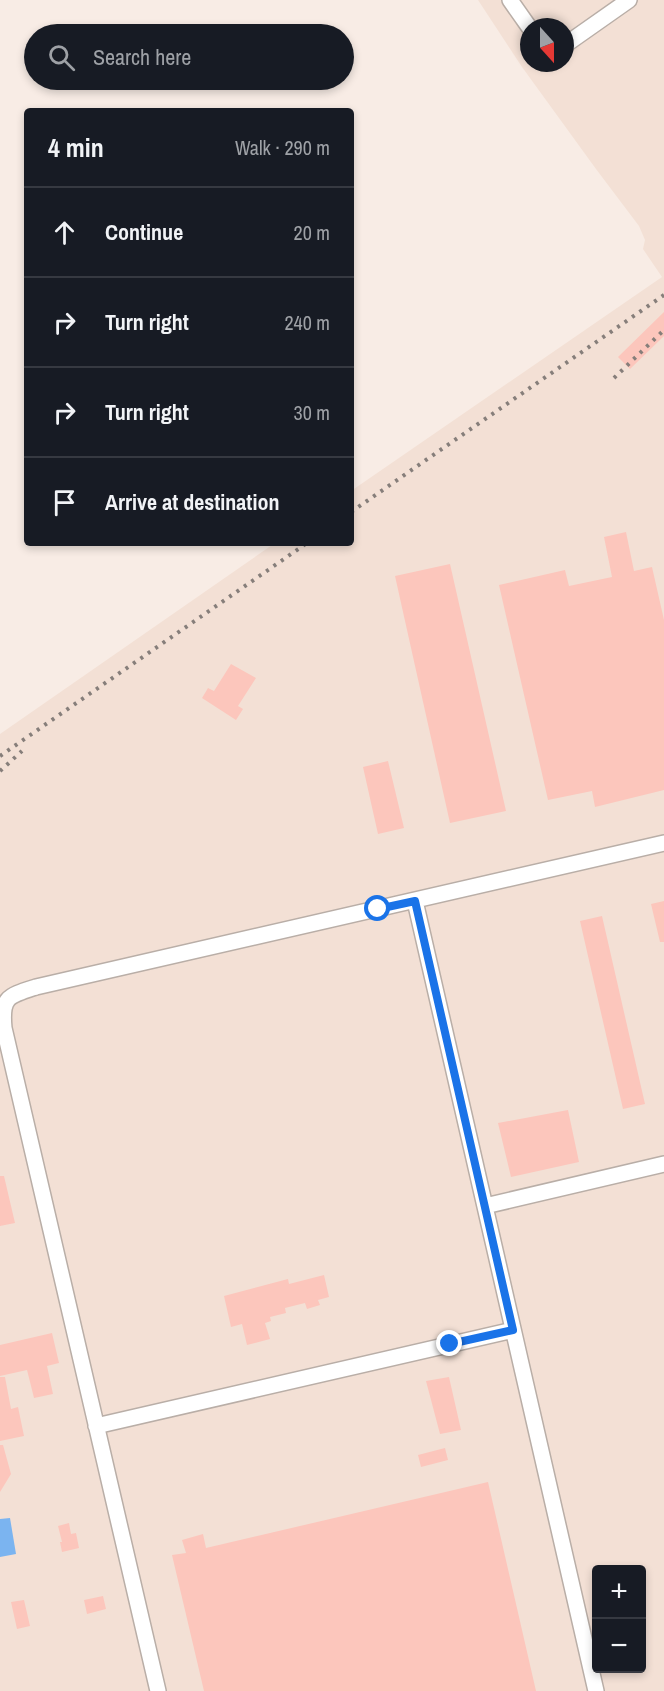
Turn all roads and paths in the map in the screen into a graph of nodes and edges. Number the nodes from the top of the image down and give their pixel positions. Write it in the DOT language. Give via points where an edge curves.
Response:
graph roads {
  1 [pos="510,0"];
  2 [pos="629,0"];
  3 [pos="523,18"];
  4 [pos="574,39"];
  5 [pos="664,843"];
  6 [pos="415,901"];
  7 [pos="1,1011"];
  8 [pos="664,1164"];
  9 [pos="484,1206"];
  10 [pos="513,1330"];
  11 [pos="96,1426"];
  12 [pos="158,1691"];
  13 [pos="596,1691"];
  1 -- 3 [label="lane"];
  2 -- 4 [label="lane"];
  5 -- 6 [label="lane"];
  6 -- 7 [label="lane" via="36,987 5,1001"];
  6 -- 9 [label="lane"];
  7 -- 11 [label="lane"];
  8 -- 9 [label="lane"];
  9 -- 10 [label="lane"];
  10 -- 11 [label="lane"];
  10 -- 13 [label="lane"];
  11 -- 12 [label="lane"];
}
